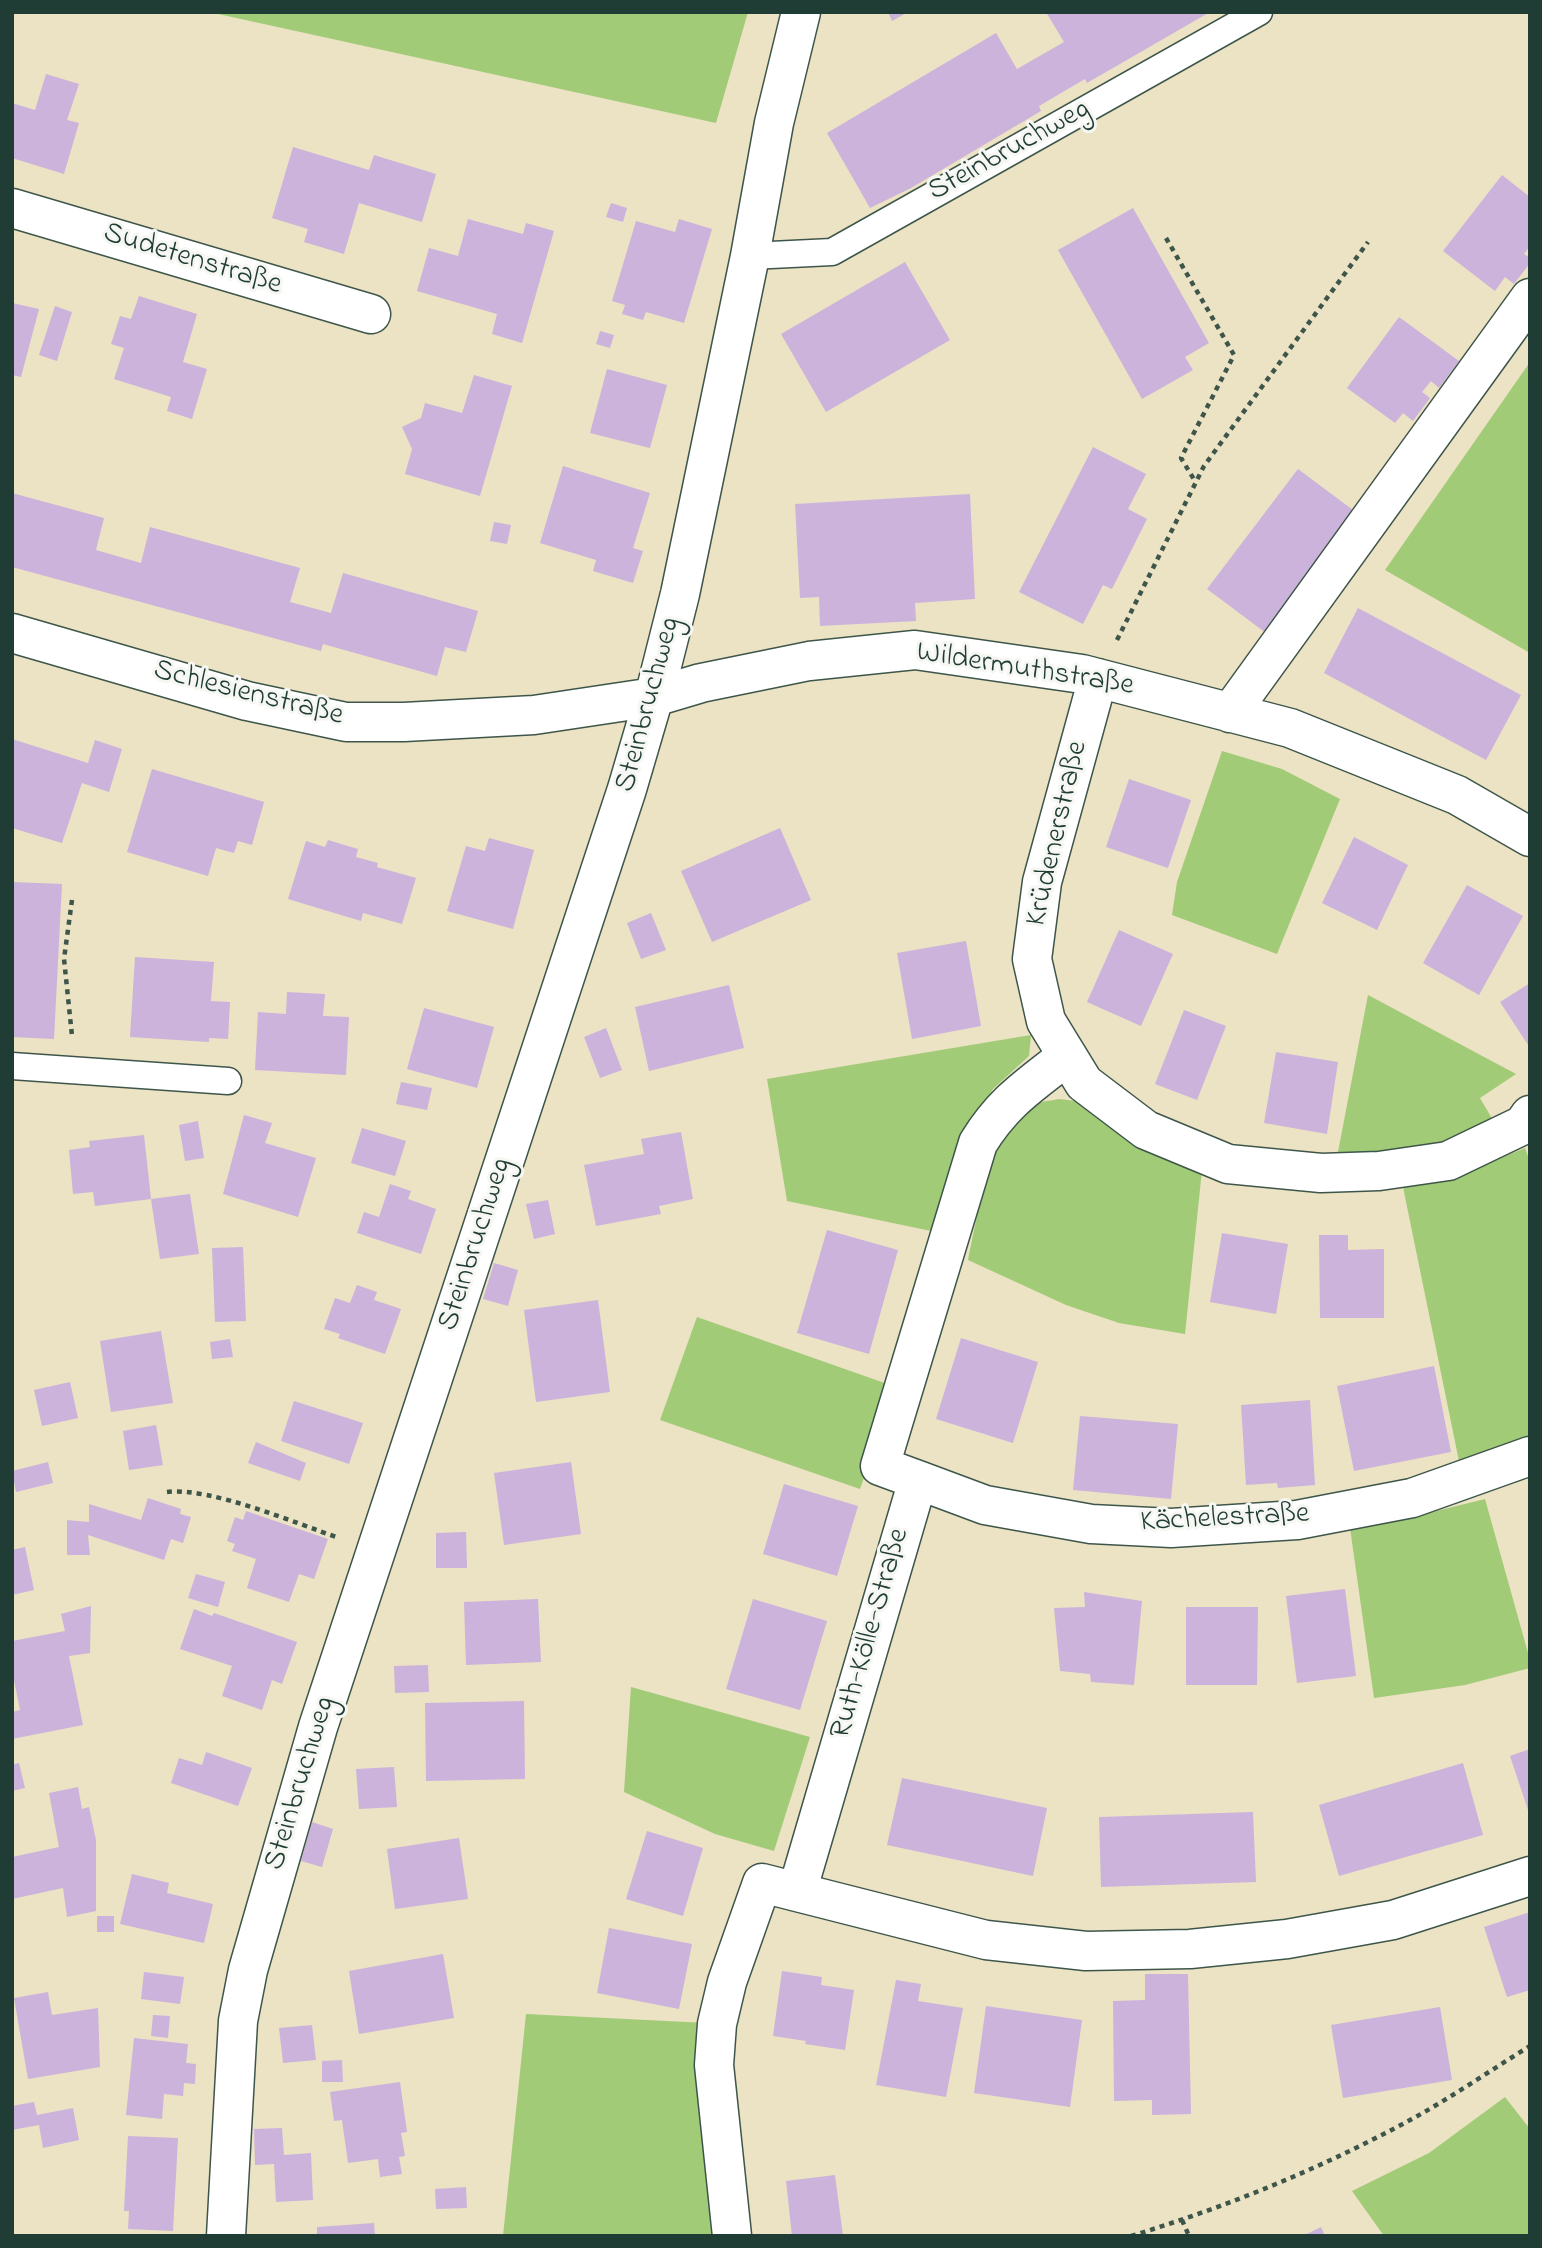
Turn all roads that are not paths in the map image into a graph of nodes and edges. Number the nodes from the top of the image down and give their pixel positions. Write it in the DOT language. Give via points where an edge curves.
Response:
graph roads {
  1 [pos="801,12"];
  2 [pos="1259,12"];
  3 [pos="12,208"];
  4 [pos="751,256"];
  5 [pos="1530,298"];
  6 [pos="371,314"];
  7 [pos="12,633"];
  8 [pos="1098,678"];
  9 [pos="654,696"];
  10 [pos="1230,713"];
  11 [pos="1530,837"];
  12 [pos="1068,1056"];
  13 [pos="12,1066"];
  14 [pos="229,1081"];
  15 [pos="1530,1115"];
  16 [pos="1530,1457"];
  17 [pos="918,1480"];
  18 [pos="1530,1876"];
  19 [pos="797,1892"];
  20 [pos="226,2236"];
  21 [pos="732,2236"];
  1 -- 4 [label="street, Steinbruchweg" via="774,123"];
  2 -- 4 [label="lane, Steinbruchweg" via="832,252"];
  3 -- 6 [label="street, Sudetenstraße"];
  4 -- 9 [label="street, Steinbruchweg"];
  5 -- 10 [label="street"];
  7 -- 9 [label="street, Schlesienstraße" via="247,701 346,722 534,715"];
  8 -- 9 [label="street, Wildermuthstraße" via="915,650 809,661"];
  8 -- 10 [label="street, Wildermuthstraße"];
  8 -- 12 [label="street, Krüdenerstraße" via="1042,882 1032,959 1046,1021"];
  9 -- 20 [label="street, Steinbruchweg" via="318,1727 248,1970 238,2021"];
  10 -- 11 [label="street, Wildermuthstraße" via="1290,728 1457,795"];
  12 -- 15 [label="street, Krüdenerstraße" via="1084,1083 1146,1130 1228,1164 1321,1173 1448,1161 1523,1125"];
  12 -- 17 [label="street" via="1011,1099 993,1119 975,1153 880,1466"];
  13 -- 14 [label="lane"];
  16 -- 17 [label="street, Kächelestraße" via="1412,1497 1297,1520 1171,1528 1091,1524 985,1505"];
  17 -- 19 [label="street, Ruth-Kölle-Straße"];
  18 -- 19 [label="street" via="1393,1920 1287,1940 1190,1949 1086,1951 986,1940"];
  19 -- 21 [label="street" via="762,1883 717,2024 714,2065"];
}
